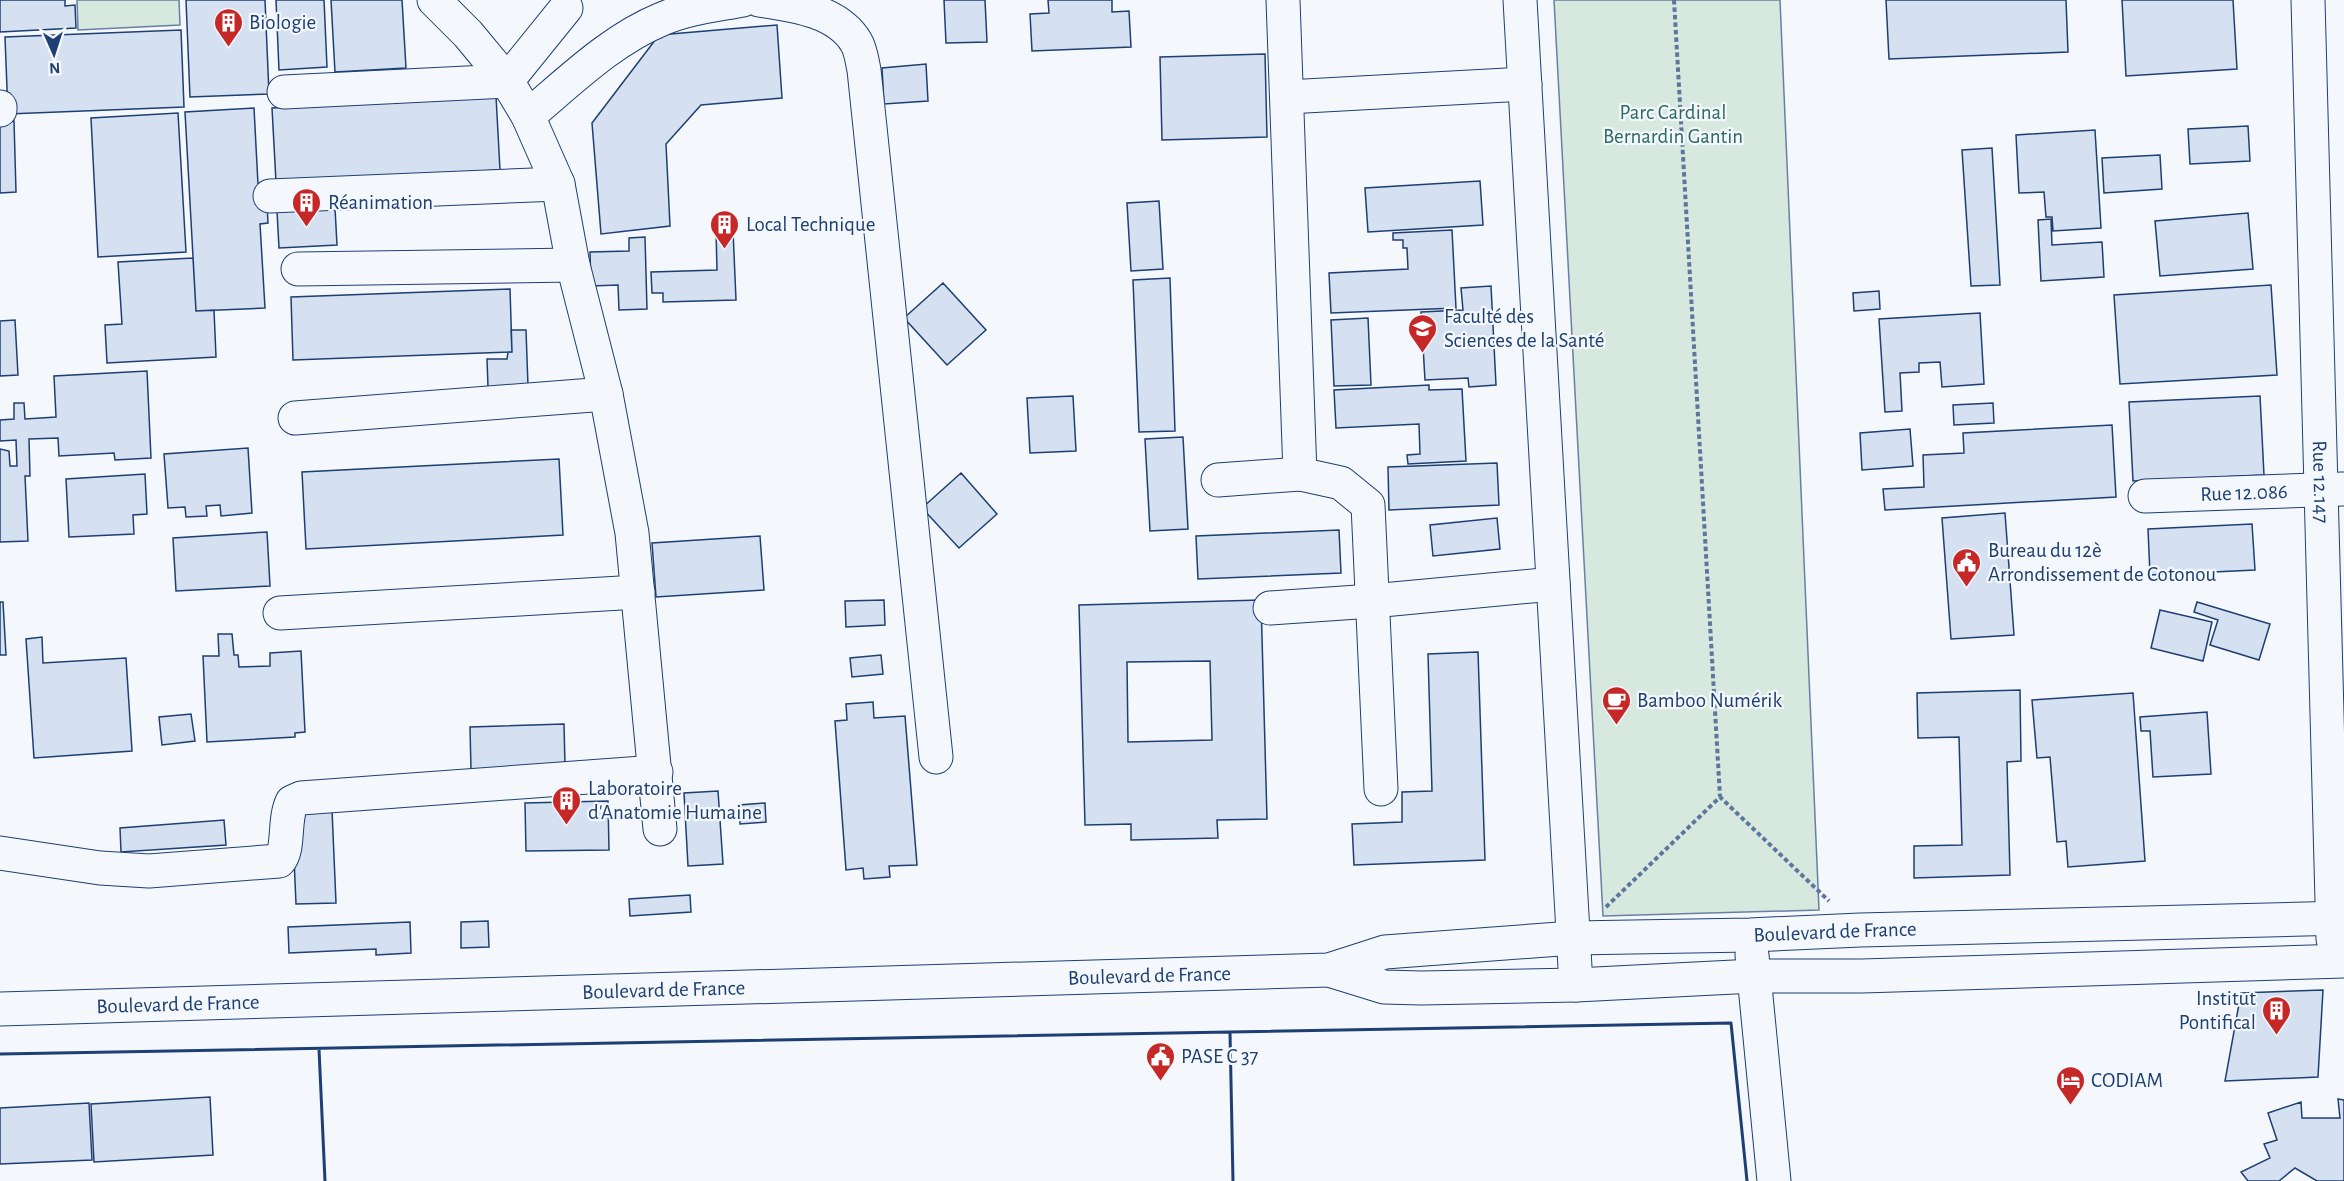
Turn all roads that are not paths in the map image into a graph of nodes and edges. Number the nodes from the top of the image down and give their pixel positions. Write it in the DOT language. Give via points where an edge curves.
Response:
graph roads {
  1 [pos="434,0"];
  2 [pos="743,0"];
  3 [pos="759,0"];
  4 [pos="1283,0"];
  5 [pos="1520,0"];
  6 [pos="2308,0"];
  7 [pos="566,8"];
  8 [pos="507,81"];
  9 [pos="1525,84"];
  10 [pos="284,92"];
  11 [pos="1287,98"];
  12 [pos="528,116"];
  13 [pos="558,184"];
  14 [pos="270,196"];
  15 [pos="573,265"];
  16 [pos="297,269"];
  17 [pos="2330,298"];
  18 [pos="606,394"];
  19 [pos="295,418"];
  20 [pos="1299,474"];
  21 [pos="1218,480"];
  22 [pos="2333,490"];
  23 [pos="2145,496"];
  24 [pos="1553,584"];
  25 [pos="638,592"];
  26 [pos="1372,601"];
  27 [pos="1270,608"];
  28 [pos="280,613"];
  29 [pos="2336,697"];
  30 [pos="936,757"];
  31 [pos="656,772"];
  32 [pos="1381,789"];
  33 [pos="660,829"];
  34 [pos="0,853"];
  35 [pos="2339,918"];
  36 [pos="1750,935"];
  37 [pos="1573,938"];
  38 [pos="2338,961"];
  39 [pos="1329,970"];
  40 [pos="1754,976"];
  41 [pos="1576,985"];
  42 [pos="0,1009"];
  43 [pos="1774,1181"];
  1 -- 8 [label="street"];
  2 -- 12 [label="street" via="663,18 627,37"];
  3 -- 30 [label="street" via="801,7 835,20 856,42 864,70"];
  4 -- 11 [label="street"];
  5 -- 9 [label="street"];
  6 -- 17 [label="street, Rue 12.147"];
  7 -- 8 [label="street"];
  8 -- 10 [label="street"];
  8 -- 12 [label="street"];
  9 -- 11 [label="street"];
  9 -- 24 [label="street"];
  11 -- 20 [label="street"];
  12 -- 13 [label="street"];
  13 -- 14 [label="street"];
  13 -- 15 [label="street"];
  15 -- 16 [label="street"];
  15 -- 18 [label="street"];
  17 -- 22 [label="street, Rue 12.147"];
  18 -- 19 [label="street"];
  18 -- 25 [label="street" via="633,533"];
  20 -- 21 [label="street"];
  20 -- 26 [label="street" via="1341,483 1368,505"];
  22 -- 23 [label="street, Rue 12.086"];
  22 -- 29 [label="street, Rue 12.147"];
  24 -- 26 [label="street"];
  24 -- 37 [label="street"];
  25 -- 28 [label="street"];
  25 -- 31 [label="street"];
  26 -- 27 [label="street"];
  26 -- 32 [label="street"];
  29 -- 35 [label="street, Rue 12.147"];
  31 -- 33 [label="street"];
  31 -- 34 [label="street" via="301,798 292,802 287,813 284,855 279,861 149,871"];
  35 -- 36 [label="street, Boulevard de France"];
  35 -- 38 [label="street, Rue 12.147"];
  36 -- 37 [label="street, Boulevard de France"];
  36 -- 40 [label="street"];
  37 -- 39 [label="street, Boulevard de France" via="1385,952"];
  37 -- 41 [label="street"];
  38 -- 40 [label="street, Boulevard de France"];
  39 -- 41 [label="street, Boulevard de France" via="1384,987"];
  39 -- 42 [label="street, Boulevard de France"];
  40 -- 41 [label="street, Boulevard de France"];
  40 -- 43 [label="street"];
}
